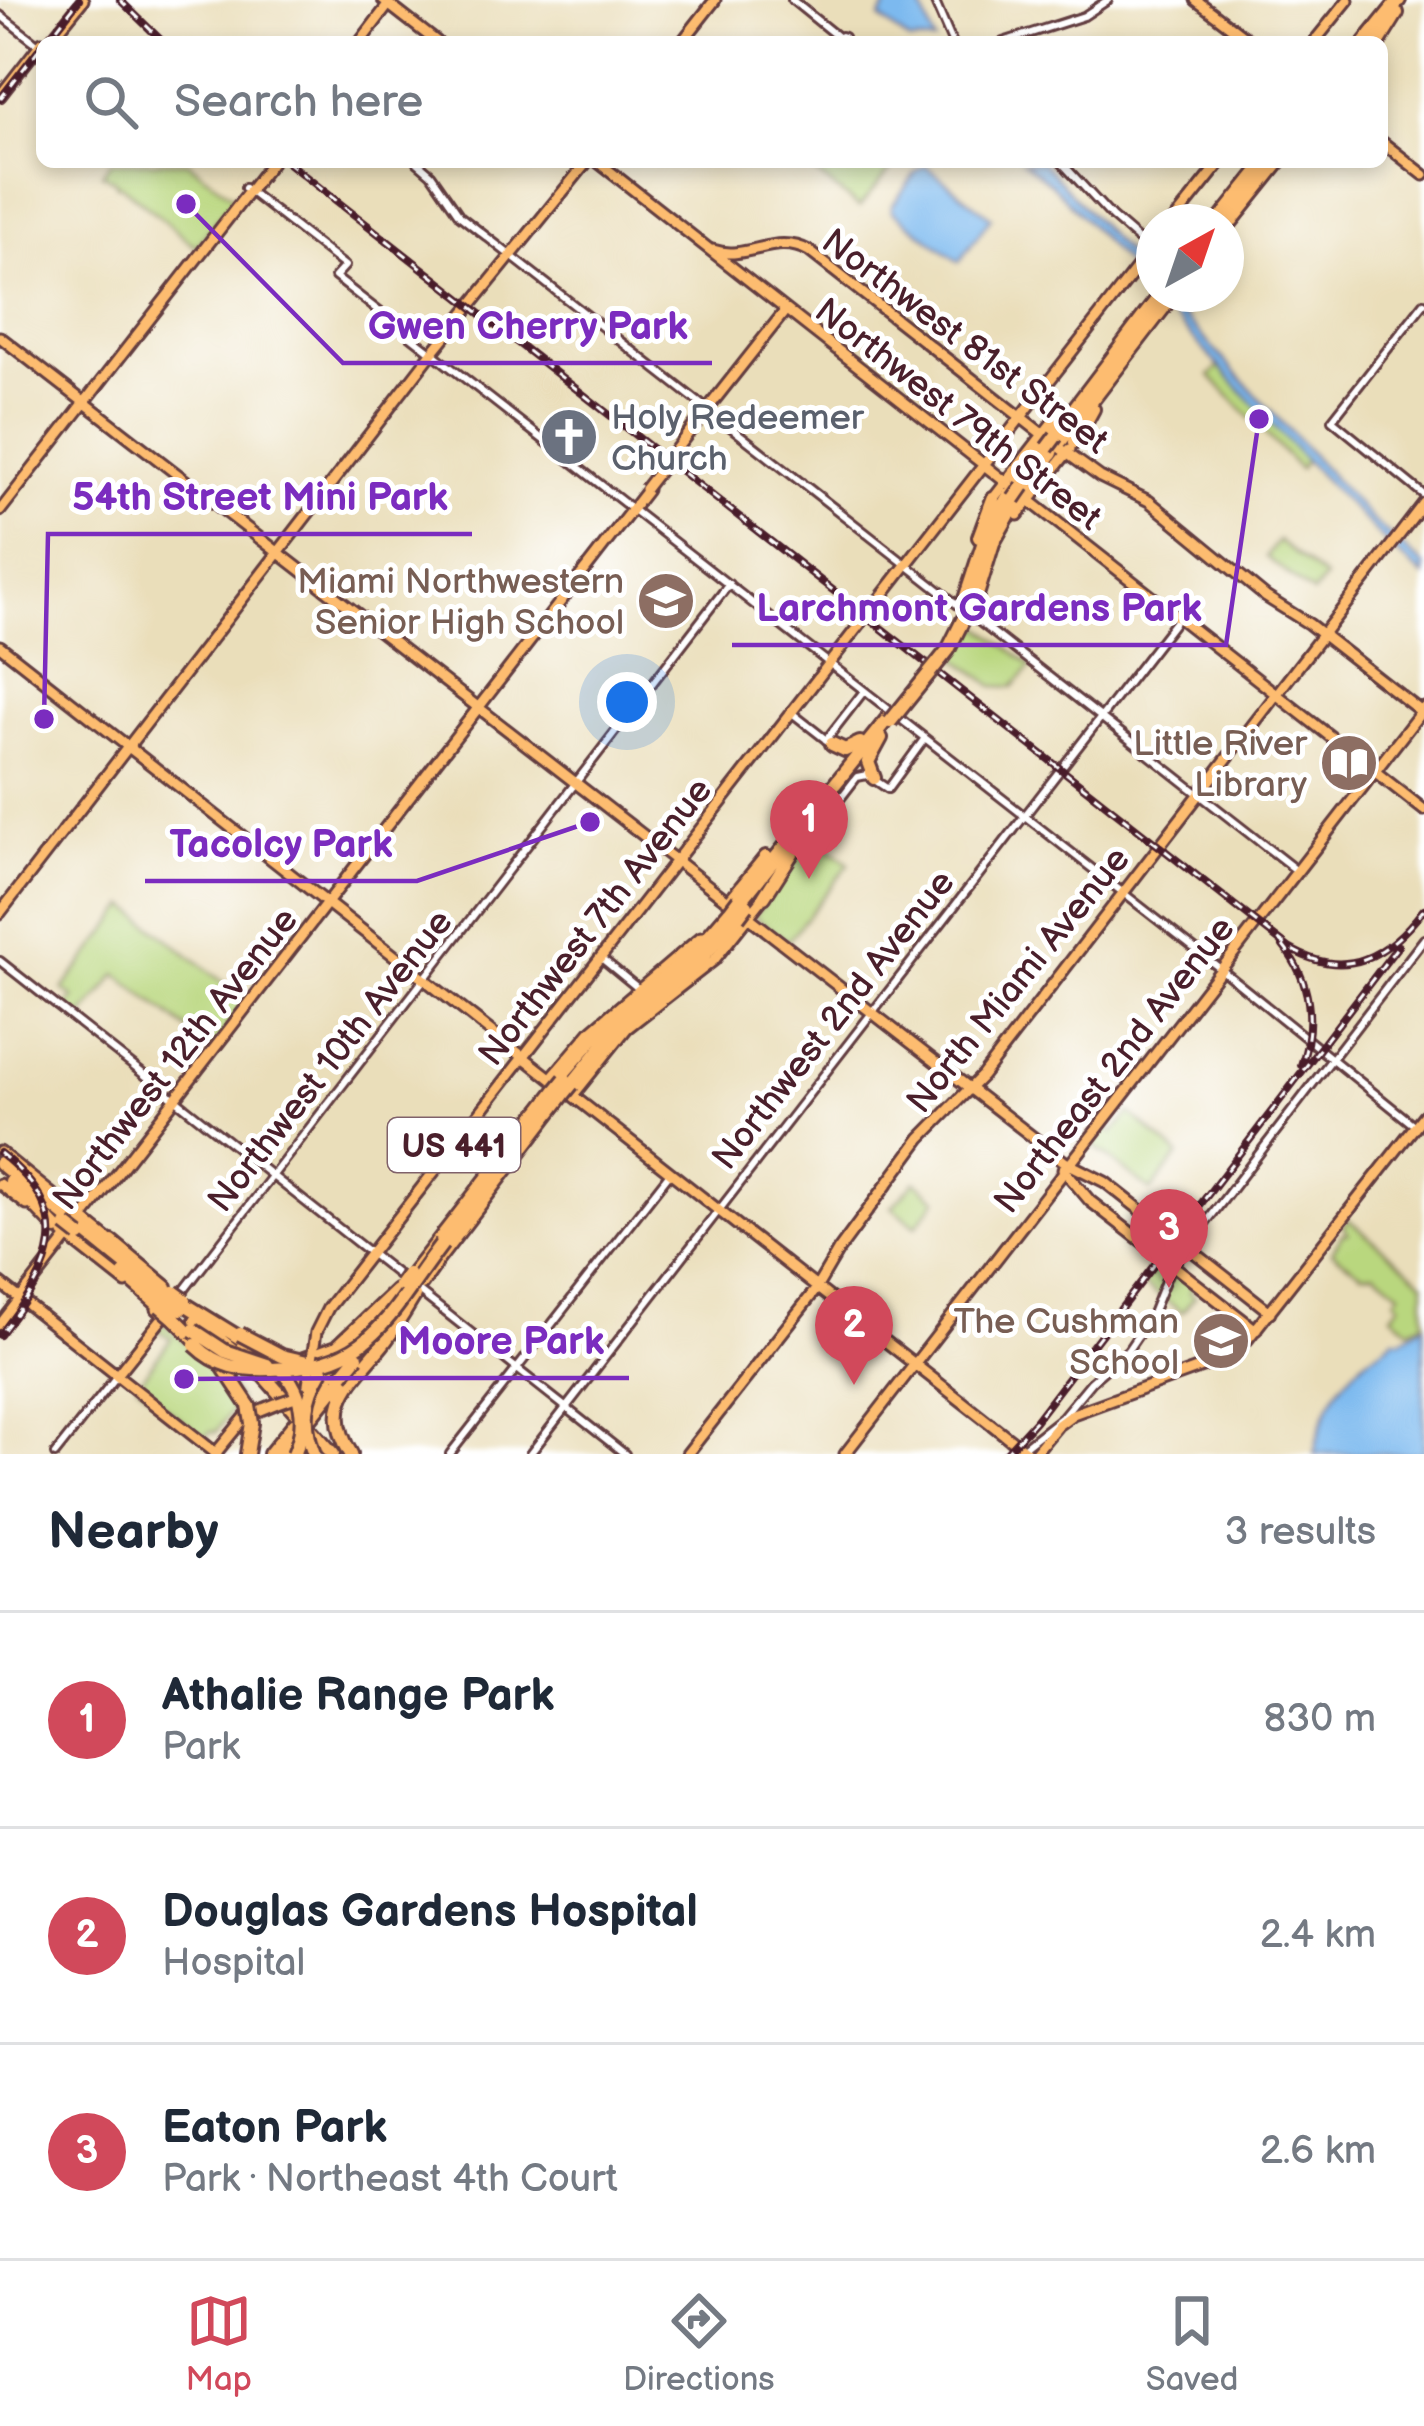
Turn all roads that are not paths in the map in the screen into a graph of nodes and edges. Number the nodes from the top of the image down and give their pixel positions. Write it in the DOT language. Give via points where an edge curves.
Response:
graph roads {
  1 [pos="79,0"];
  2 [pos="715,0"];
  3 [pos="792,0"];
  4 [pos="934,0"];
  5 [pos="1108,0"];
  6 [pos="1196,0"];
  7 [pos="392,2"];
  8 [pos="1343,3"];
  9 [pos="1398,3"];
  10 [pos="0,15"];
  11 [pos="50,36"];
  12 [pos="367,36"];
  13 [pos="434,36"];
  14 [pos="687,36"];
  15 [pos="838,36"];
  16 [pos="949,36"];
  17 [pos="1022,36"];
  18 [pos="1244,36"];
  19 [pos="1317,36"];
  20 [pos="1317,36"];
  21 [pos="1372,36"];
  22 [pos="1372,36"];
  23 [pos="36,40"];
  24 [pos="36,54"];
  25 [pos="0,101"];
  26 [pos="1388,147"];
  27 [pos="264,168"];
  28 [pos="424,168"];
  29 [pos="587,168"];
  30 [pos="600,168"];
  31 [pos="600,168"];
  32 [pos="1067,168"];
  33 [pos="1213,168"];
  34 [pos="1268,168"];
  35 [pos="1268,168"];
  36 [pos="1268,168"];
  37 [pos="1424,175"];
  38 [pos="1257,182"];
  39 [pos="247,190"];
  40 [pos="1185,204"];
  41 [pos="1239,204"];
  42 [pos="1239,204"];
  43 [pos="1136,234"];
  44 [pos="708,248"];
  45 [pos="511,256"];
  46 [pos="724,264"];
  47 [pos="1136,266"];
  48 [pos="1424,303"];
  49 [pos="785,311"];
  50 [pos="1155,312"];
  51 [pos="1155,312"];
  52 [pos="0,334"];
  53 [pos="432,353"];
  54 [pos="1108,371"];
  55 [pos="84,399"];
  56 [pos="708,410"];
  57 [pos="1062,410"];
  58 [pos="1019,415"];
  59 [pos="1054,445"];
  60 [pos="981,464"];
  61 [pos="1017,494"];
  62 [pos="993,499"];
  63 [pos="1424,502"];
  64 [pos="0,507"];
  65 [pos="632,508"];
  66 [pos="279,552"];
  67 [pos="904,562"];
  68 [pos="729,584"];
  69 [pos="968,602"];
  70 [pos="1178,618"];
  71 [pos="1323,635"];
  72 [pos="0,646"];
  73 [pos="1218,649"];
  74 [pos="828,661"];
  75 [pos="1238,666"];
  76 [pos="1252,674"];
  77 [pos="865,690"];
  78 [pos="1276,694"];
  79 [pos="480,707"];
  80 [pos="790,711"];
  81 [pos="1423,711"];
  82 [pos="1101,717"];
  83 [pos="886,724"];
  84 [pos="925,738"];
  85 [pos="829,742"];
  86 [pos="129,747"];
  87 [pos="1374,772"];
  88 [pos="578,783"];
  89 [pos="883,785"];
  90 [pos="1200,794"];
  91 [pos="1424,810"];
  92 [pos="1023,816"];
  93 [pos="806,822"];
  94 [pos="676,859"];
  95 [pos="1297,871"];
  96 [pos="1123,893"];
  97 [pos="764,897"];
  98 [pos="329,904"];
  99 [pos="738,910"];
  100 [pos="0,913"];
  101 [pos="699,939"];
  102 [pos="1424,939"];
  103 [pos="720,953"];
  104 [pos="600,957"];
  105 [pos="0,961"];
  106 [pos="1221,969"];
  107 [pos="670,975"];
  108 [pos="426,980"];
  109 [pos="639,989"];
  110 [pos="872,1013"];
  111 [pos="524,1055"];
  112 [pos="1331,1058"];
  113 [pos="970,1091"];
  114 [pos="553,1097"];
  115 [pos="175,1099"];
  116 [pos="1424,1115"];
  117 [pos="1415,1126"];
  118 [pos="522,1143"];
  119 [pos="0,1152"];
  120 [pos="1069,1164"];
  121 [pos="671,1171"];
  122 [pos="3,1172"];
  123 [pos="272,1177"];
  124 [pos="719,1210"];
  125 [pos="76,1230"];
  126 [pos="441,1243"];
  127 [pos="109,1245"];
  128 [pos="1188,1246"];
  129 [pos="370,1253"];
  130 [pos="1174,1264"];
  131 [pos="0,1283"];
  132 [pos="813,1283"];
  133 [pos="410,1286"];
  134 [pos="19,1298"];
  135 [pos="176,1309"];
  136 [pos="1270,1312"];
  137 [pos="365,1321"];
  138 [pos="0,1322"];
  139 [pos="393,1330"];
  140 [pos="1256,1330"];
  141 [pos="915,1364"];
  142 [pos="341,1369"];
  143 [pos="517,1369"];
  144 [pos="277,1373"];
  145 [pos="117,1375"];
  146 [pos="566,1407"];
  147 [pos="1025,1452"];
  148 [pos="276,1453"];
  149 [pos="56,1454"];
  150 [pos="216,1454"];
  151 [pos="247,1454"];
  152 [pos="294,1454"];
  153 [pos="314,1454"];
  154 [pos="331,1454"];
  155 [pos="351,1454"];
  156 [pos="450,1454"];
  157 [pos="530,1454"];
  158 [pos="625,1454"];
  159 [pos="687,1454"];
  160 [pos="844,1454"];
  1 -- 11 [label="main road"];
  2 -- 14 [label="main road"];
  3 -- 15 [label="street"];
  4 -- 16 [label="street"];
  5 -- 17 [label="street"];
  6 -- 18 [label="main road"];
  7 -- 12 [label="main road"];
  7 -- 13 [label="main road"];
  8 -- 19 [label="main road"];
  8 -- 20 [label="main road"];
  9 -- 21 [label="highway"];
  9 -- 22 [label="highway"];
  10 -- 23 [label="street"];
  24 -- 25 [label="main road"];
  26 -- 37 [label="main road"];
  27 -- 39 [label="main road"];
  28 -- 45 [label="street" via="454,210"];
  29 -- 45 [label="main road"];
  30 -- 44 [label="main road, Northwest 79th Street"];
  31 -- 46 [label="main road, Northwest 79th Street"];
  32 -- 43 [label="street"];
  33 -- 40 [label="main road"];
  34 -- 38 [label="highway"];
  35 -- 38 [label="highway"];
  36 -- 41 [label="highway"];
  38 -- 42 [label="highway"];
  39 -- 53 [label="street" via="345,266 335,278"];
  39 -- 55 [label="main road"];
  44 -- 46 [label="main road, Northwest 79th Street"];
  44 -- 58 [label="main road, Northwest 81st Street" via="805,248"];
  45 -- 53 [label="main road"];
  45 -- 56 [label="street"];
  46 -- 49 [label="main road, Northwest 79th Street"];
  47 -- 58 [label="main road, Northwest 7th Avenue / US 441"];
  48 -- 63 [label="street" via="1332,420"];
  49 -- 56 [label="main road, Northwest 12th Avenue"];
  49 -- 60 [label="main road, Northwest 79th Street"];
  50 -- 54 [label="highway"];
  51 -- 59 [label="highway"];
  52 -- 55 [label="main road"];
  53 -- 65 [label="street"];
  53 -- 66 [label="main road"];
  54 -- 57 [label="highway"];
  54 -- 59 [label="highway"];
  54 -- 59 [label="highway"];
  55 -- 64 [label="main road"];
  55 -- 66 [label="main road"];
  56 -- 65 [label="main road, Northwest 12th Avenue, bridge"];
  56 -- 67 [label="street"];
  57 -- 59 [label="main road"];
  58 -- 59 [label="main road, Northwest 81st Street"];
  58 -- 60 [label="main road, Northwest 7th Avenue / US 441"];
  59 -- 61 [label="highway"];
  59 -- 61 [label="main road"];
  59 -- 71 [label="main road, Northwest 81st Street" via="1152,503"];
  60 -- 61 [label="main road, Northwest 79th Street"];
  60 -- 67 [label="main road, Northwest 7th Avenue / US 441"];
  61 -- 62 [label="main road"];
  61 -- 69 [label="highway"];
  61 -- 69 [label="highway" via="986,535"];
  61 -- 70 [label="main road, Northwest 79th Street"];
  62 -- 69 [label="highway"];
  63 -- 71 [label="main road, North Miami Avenue"];
  65 -- 68 [label="street"];
  65 -- 79 [label="main road, Northwest 12th Avenue"];
  66 -- 79 [label="main road"];
  66 -- 86 [label="main road"];
  67 -- 74 [label="main road, Northwest 7th Avenue / US 441"];
  67 -- 82 [label="street"];
  68 -- 74 [label="street"];
  68 -- 88 [label="street, Northwest 10th Avenue"];
  69 -- 83 [label="highway, bridge"];
  70 -- 73 [label="main road, Northwest 79th Street"];
  70 -- 82 [label="street, Northwest 2nd Avenue"];
  71 -- 78 [label="main road, North Miami Avenue"];
  71 -- 81 [label="main road, Northwest 81st Street"];
  72 -- 86 [label="main road"];
  73 -- 75 [label="main road, Northwest 79th Street"];
  73 -- 76 [label="main road, Northwest 79th Street"];
  74 -- 77 [label="street"];
  74 -- 80 [label="main road, Northwest 7th Avenue / US 441"];
  75 -- 76 [label="main road"];
  75 -- 78 [label="main road, Northwest 79th Street"];
  76 -- 78 [label="main road, Northwest 79th Street"];
  77 -- 84 [label="street"];
  77 -- 85 [label="street"];
  78 -- 87 [label="main road"];
  78 -- 90 [label="main road, North Miami Avenue"];
  79 -- 88 [label="main road"];
  79 -- 98 [label="main road, Northwest 12th Avenue"];
  80 -- 85 [label="street"];
  80 -- 94 [label="main road, Northwest 7th Avenue / US 441"];
  81 -- 87 [label="main road, Northeast 2nd Avenue"];
  82 -- 90 [label="street"];
  82 -- 92 [label="street, Northwest 2nd Avenue"];
  83 -- 85 [label="highway" via="852,748"];
  83 -- 89 [label="highway" via="868,762"];
  83 -- 93 [label="highway"];
  83 -- 99 [label="highway"];
  84 -- 89 [label="street"];
  84 -- 92 [label="street"];
  86 -- 98 [label="main road"];
  86 -- 100 [label="main road"];
  87 -- 91 [label="main road"];
  87 -- 95 [label="main road, Northeast 2nd Avenue"];
  88 -- 94 [label="main road"];
  88 -- 108 [label="street, Northwest 10th Avenue"];
  89 -- 97 [label="street" via="857,777"];
  90 -- 95 [label="street"];
  90 -- 96 [label="main road, North Miami Avenue"];
  92 -- 96 [label="street"];
  92 -- 110 [label="street, Northwest 2nd Avenue"];
  93 -- 97 [label="highway"];
  93 -- 99 [label="highway"];
  94 -- 99 [label="main road"];
  94 -- 104 [label="main road, Northwest 7th Avenue / US 441"];
  95 -- 106 [label="main road, Northeast 2nd Avenue"];
  96 -- 106 [label="street"];
  96 -- 113 [label="main road, North Miami Avenue"];
  97 -- 99 [label="main road"];
  98 -- 108 [label="main road"];
  98 -- 115 [label="main road, Northwest 12th Avenue"];
  99 -- 101 [label="main road"];
  99 -- 103 [label="main road"];
  99 -- 107 [label="highway"];
  99 -- 110 [label="main road"];
  99 -- 114 [label="highway"];
  101 -- 107 [label="highway"];
  102 -- 112 [label="street"];
  103 -- 107 [label="highway"];
  103 -- 114 [label="main road"];
  104 -- 109 [label="street"];
  104 -- 111 [label="main road, Northwest 7th Avenue / US 441"];
  105 -- 115 [label="street"];
  106 -- 112 [label="street"];
  106 -- 120 [label="main road, Northeast 2nd Avenue"];
  107 -- 109 [label="main road"];
  107 -- 114 [label="highway" via="605,1025"];
  108 -- 111 [label="main road"];
  108 -- 123 [label="street, Northwest 10th Avenue"];
  109 -- 114 [label="main road" via="592,1030"];
  110 -- 113 [label="main road"];
  110 -- 124 [label="street, Northwest 2nd Avenue"];
  111 -- 114 [label="main road"];
  111 -- 129 [label="main road, Northwest 7th Avenue / US 441"];
  112 -- 117 [label="street"];
  112 -- 128 [label="street"];
  113 -- 120 [label="main road"];
  113 -- 120 [label="main road"];
  113 -- 132 [label="main road, North Miami Avenue" via="921,1138"];
  114 -- 118 [label="highway"];
  114 -- 121 [label="main road"];
  114 -- 126 [label="highway"];
  114 -- 133 [label="highway"];
  114 -- 133 [label="highway" via="433,1267"];
  115 -- 123 [label="street"];
  115 -- 125 [label="main road, Northwest 12th Avenue"];
  116 -- 117 [label="main road"];
  117 -- 136 [label="main road"];
  118 -- 126 [label="highway"];
  118 -- 133 [label="highway"];
  119 -- 125 [label="main road"];
  120 -- 128 [label="main road"];
  120 -- 130 [label="main road" via="1090,1202"];
  120 -- 141 [label="main road, Northeast 2nd Avenue"];
  121 -- 124 [label="main road"];
  121 -- 143 [label="street"];
  122 -- 125 [label="highway"];
  123 -- 129 [label="street"];
  123 -- 135 [label="street, Northwest 10th Avenue"];
  124 -- 132 [label="main road"];
  124 -- 146 [label="street, Northwest 2nd Avenue"];
  125 -- 127 [label="highway"];
  125 -- 127 [label="main road"];
  125 -- 134 [label="main road, Northwest 12th Avenue"];
  125 -- 135 [label="highway"];
  125 -- 135 [label="highway"];
  126 -- 135 [label="highway, bridge" via="370,1334 327,1361 301,1361"];
  126 -- 135 [label="highway, bridge" via="363,1344 338,1360 234,1369 214,1361"];
  127 -- 135 [label="highway"];
  128 -- 130 [label="street"];
  128 -- 136 [label="main road"];
  129 -- 143 [label="street"];
  129 -- 150 [label="main road, Northwest 7th Avenue / US 441, bridge" via="324,1314 308,1384 248,1414"];
  130 -- 140 [label="main road"];
  130 -- 147 [label="street" via="1144,1328"];
  131 -- 134 [label="main road"];
  132 -- 141 [label="main road"];
  132 -- 159 [label="main road, North Miami Avenue"];
  133 -- 137 [label="highway"];
  133 -- 139 [label="highway"];
  133 -- 142 [label="highway"];
  134 -- 138 [label="main road, Northwest 12th Avenue"];
  134 -- 145 [label="main road"];
  135 -- 137 [label="highway" via="292,1359 329,1352"];
  135 -- 144 [label="highway"];
  135 -- 144 [label="highway, bridge" via="233,1362"];
  135 -- 145 [label="main road, Northwest 10th Avenue"];
  135 -- 151 [label="highway, bridge" via="249,1406"];
  135 -- 154 [label="highway" via="259,1376"];
  136 -- 140 [label="main road"];
  137 -- 142 [label="highway"];
  139 -- 144 [label="highway" via="340,1371"];
  139 -- 155 [label="highway" via="342,1396 339,1424"];
  140 -- 147 [label="main road" via="1237,1353 1069,1416"];
  141 -- 147 [label="main road"];
  141 -- 160 [label="main road, Northeast 2nd Avenue"];
  142 -- 148 [label="highway, bridge"];
  142 -- 153 [label="highway, bridge" via="307,1408"];
  143 -- 146 [label="street"];
  143 -- 156 [label="street"];
  144 -- 152 [label="highway, bridge" via="296,1391 302,1412"];
  145 -- 149 [label="street, Northwest 10th Avenue"];
  145 -- 150 [label="main road"];
  146 -- 157 [label="street, Northwest 2nd Avenue"];
  146 -- 158 [label="street"];
}
